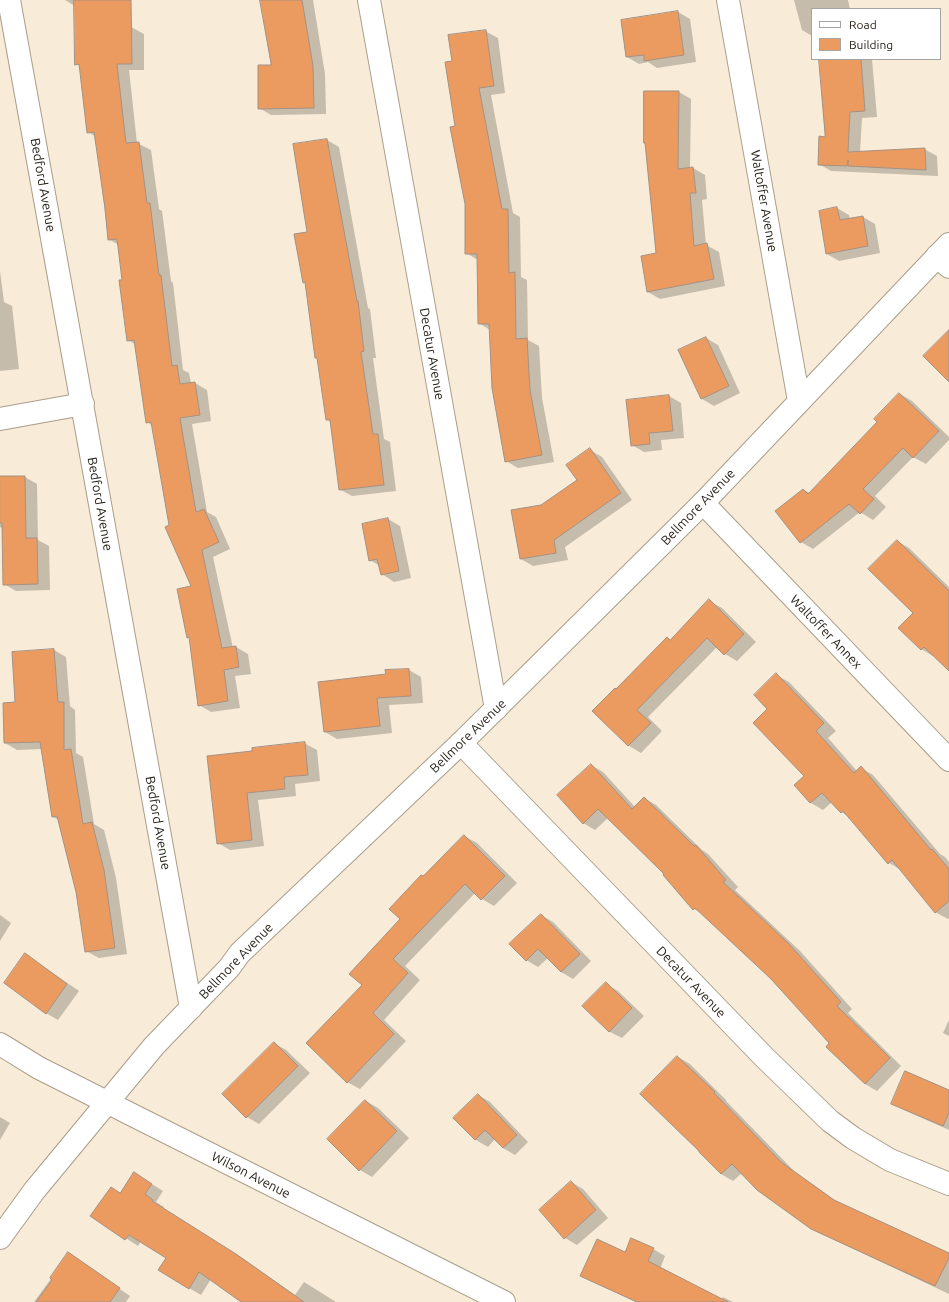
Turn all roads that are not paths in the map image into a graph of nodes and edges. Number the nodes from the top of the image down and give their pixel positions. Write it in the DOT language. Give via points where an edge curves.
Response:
graph roads {
  1 [pos="9,0"];
  2 [pos="369,0"];
  3 [pos="728,0"];
  4 [pos="10,58"];
  5 [pos="945,255"];
  6 [pos="799,401"];
  7 [pos="82,404"];
  8 [pos="0,419"];
  9 [pos="703,503"];
  10 [pos="496,709"];
  11 [pos="461,743"];
  12 [pos="949,760"];
  13 [pos="191,1008"];
  14 [pos="0,1044"];
  15 [pos="107,1102"];
  16 [pos="949,1184"];
  17 [pos="0,1238"];
  18 [pos="504,1302"];
  1 -- 4 [label="street, Bedford Avenue"];
  2 -- 10 [label="street, Decatur Avenue"];
  3 -- 6 [label="street, Waltoffer Avenue"];
  4 -- 7 [label="street, Bedford Avenue"];
  5 -- 6 [label="street, Bellmore Avenue"];
  6 -- 9 [label="street, Bellmore Avenue"];
  7 -- 8 [label="street"];
  7 -- 13 [label="street, Bedford Avenue"];
  9 -- 10 [label="street, Bellmore Avenue"];
  9 -- 12 [label="street, Waltoffer Annex"];
  10 -- 11 [label="street, Bellmore Avenue"];
  11 -- 13 [label="street, Bellmore Avenue" via="240,953"];
  11 -- 16 [label="street, Decatur Avenue" via="764,1057 830,1120 853,1138 890,1160"];
  13 -- 15 [label="street, Bellmore Avenue" via="154,1046"];
  14 -- 15 [label="street, Wilson Avenue" via="39,1068"];
  15 -- 17 [label="street, Bellmore Avenue" via="34,1191"];
  15 -- 18 [label="street, Wilson Avenue"];
}
